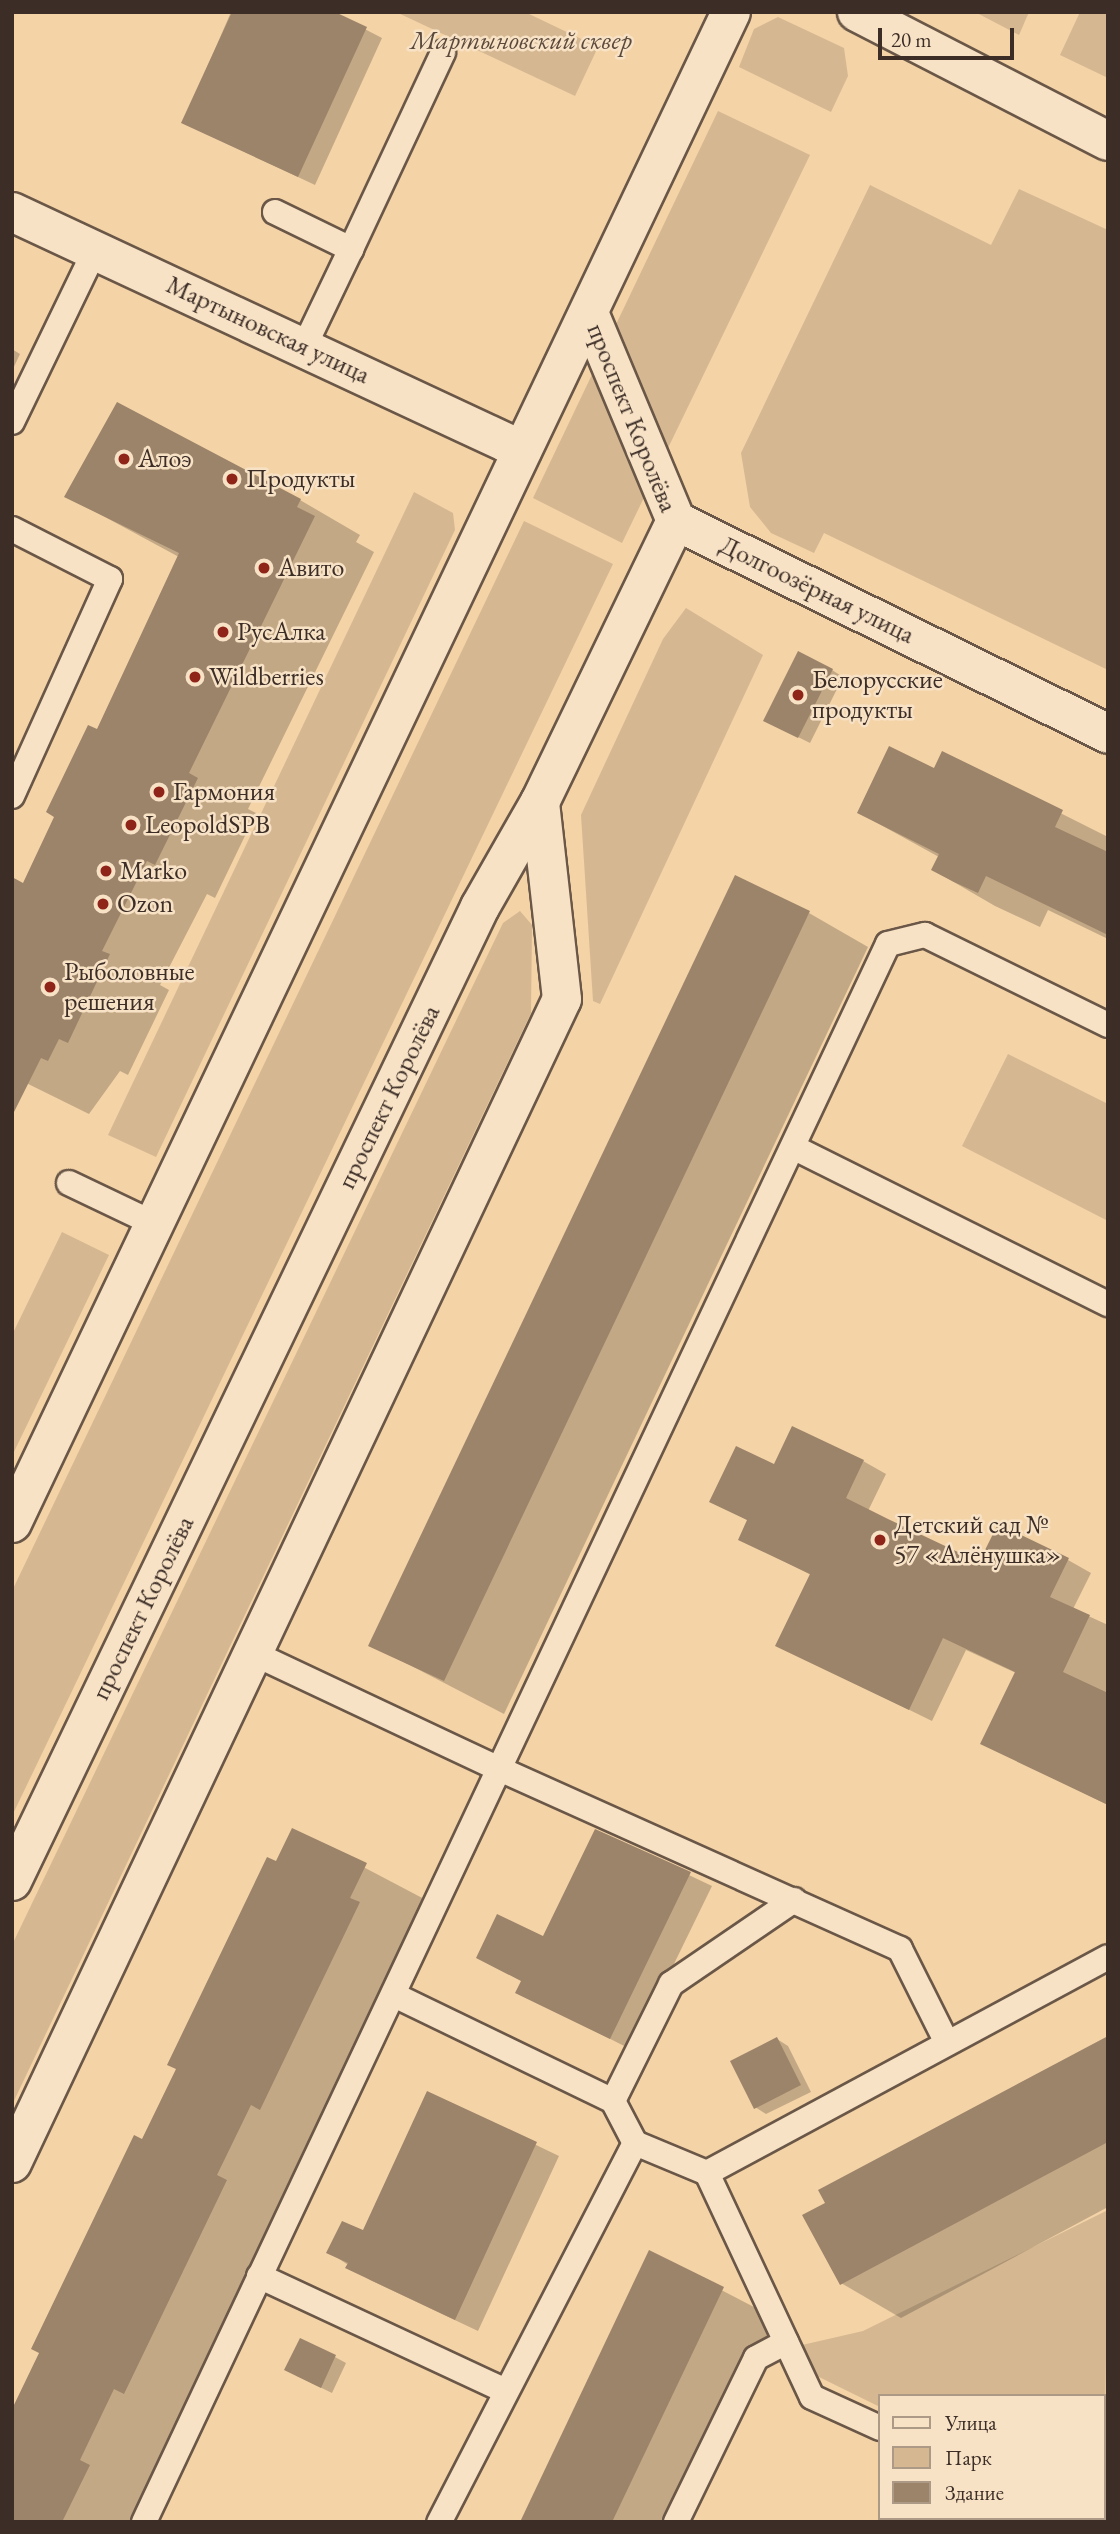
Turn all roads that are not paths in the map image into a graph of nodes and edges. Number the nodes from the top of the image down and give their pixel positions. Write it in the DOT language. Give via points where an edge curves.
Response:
graph roads {
  1 [pos="731,12"];
  2 [pos="857,12"];
  3 [pos="443,53"];
  4 [pos="1108,141"];
  5 [pos="12,212"];
  6 [pos="275,212"];
  7 [pos="351,249"];
  8 [pos="95,250"];
  9 [pos="589,313"];
  10 [pos="304,347"];
  11 [pos="12,422"];
  12 [pos="522,450"];
  13 [pos="676,521"];
  14 [pos="12,529"];
  15 [pos="1108,734"];
  16 [pos="12,796"];
  17 [pos="540,802"];
  18 [pos="1108,1025"];
  19 [pos="793,1147"];
  20 [pos="69,1183"];
  21 [pos="155,1224"];
  22 [pos="1108,1304"];
  23 [pos="12,1523"];
  24 [pos="253,1653"];
  25 [pos="499,1769"];
  26 [pos="12,1881"];
  27 [pos="794,1900"];
  28 [pos="1108,1957"];
  29 [pos="394,1995"];
  30 [pos="946,2040"];
  31 [pos="613,2101"];
  32 [pos="635,2143"];
  33 [pos="12,2163"];
  34 [pos="707,2173"];
  35 [pos="259,2276"];
  36 [pos="786,2342"];
  37 [pos="506,2390"];
  38 [pos="878,2427"];
  39 [pos="144,2522"];
  40 [pos="439,2522"];
  41 [pos="676,2522"];
  1 -- 9 [label="street, проспект Королёва"];
  2 -- 4 [label="street"];
  3 -- 7 [label="lane"];
  5 -- 8 [label="street, Мартыновская улица"];
  6 -- 7 [label="lane"];
  7 -- 10 [label="lane"];
  8 -- 10 [label="street, Мартыновская улица"];
  8 -- 11 [label="lane"];
  9 -- 12 [label="street, проспект Королёва"];
  9 -- 13 [label="street, проспект Королёва"];
  10 -- 12 [label="street, Мартыновская улица"];
  12 -- 21 [label="street, проспект Королёва"];
  13 -- 15 [label="street, Долгоозёрная улица"];
  13 -- 17 [label="street, проспект Королёва"];
  14 -- 16 [label="lane" via="110,579"];
  17 -- 24 [label="street" via="562,999"];
  17 -- 26 [label="street, проспект Королёва" via="480,907"];
  18 -- 19 [label="lane" via="925,935 888,944"];
  19 -- 22 [label="lane"];
  19 -- 25 [label="lane"];
  20 -- 21 [label="lane"];
  21 -- 23 [label="street, проспект Королёва"];
  24 -- 25 [label="lane"];
  24 -- 33 [label="street"];
  25 -- 27 [label="lane"];
  25 -- 29 [label="lane"];
  27 -- 30 [label="lane" via="900,1949"];
  27 -- 31 [label="lane" via="671,1984"];
  28 -- 30 [label="lane"];
  29 -- 31 [label="lane"];
  29 -- 35 [label="lane"];
  30 -- 34 [label="lane"];
  31 -- 32 [label="lane"];
  32 -- 34 [label="lane"];
  32 -- 37 [label="lane"];
  34 -- 36 [label="lane"];
  35 -- 37 [label="lane"];
  35 -- 39 [label="lane"];
  36 -- 38 [label="lane" via="812,2397"];
  36 -- 41 [label="lane" via="756,2358"];
  37 -- 40 [label="lane"];
}
